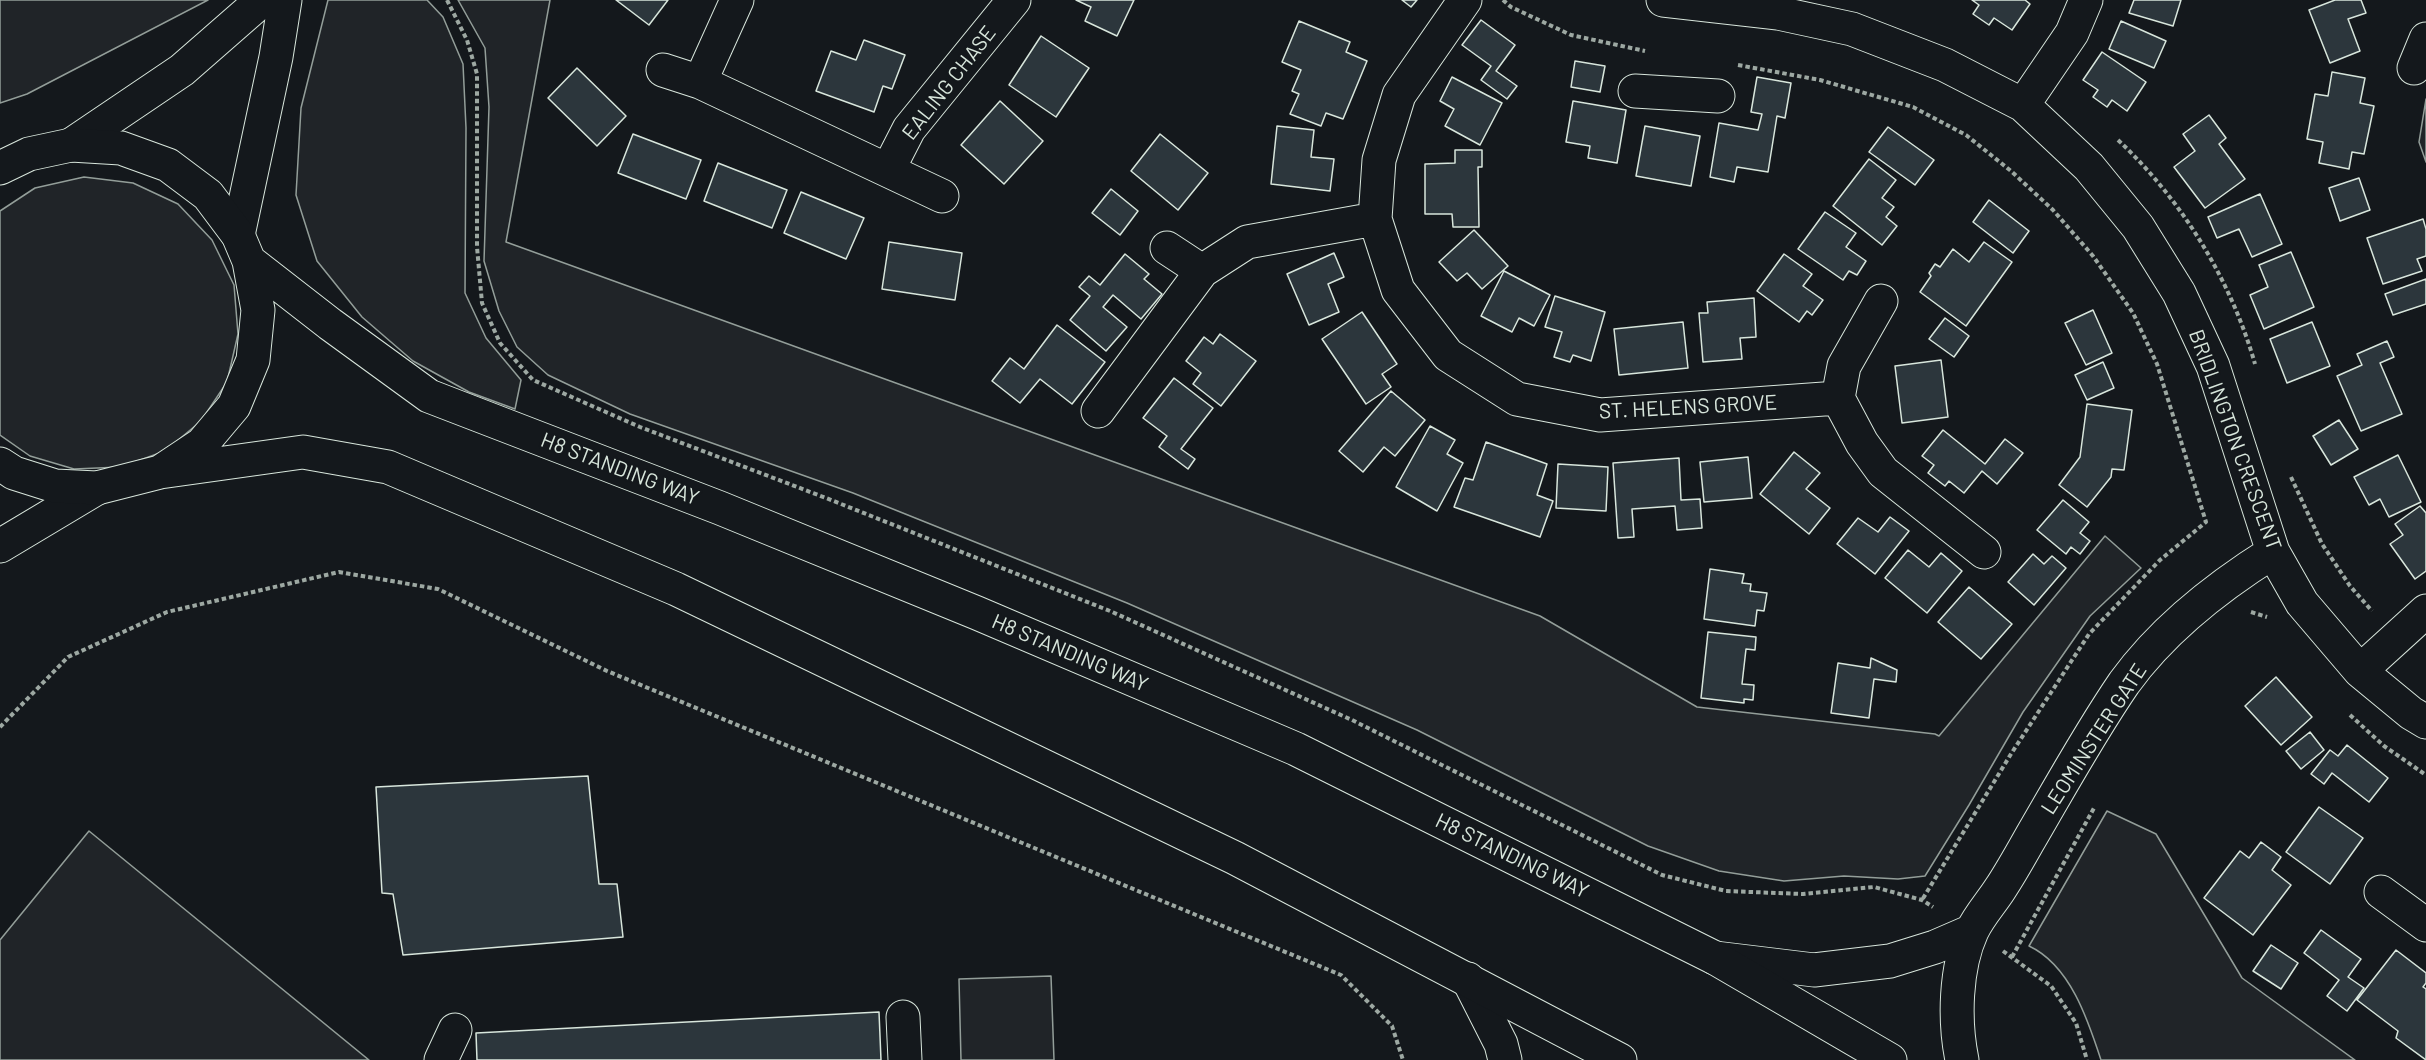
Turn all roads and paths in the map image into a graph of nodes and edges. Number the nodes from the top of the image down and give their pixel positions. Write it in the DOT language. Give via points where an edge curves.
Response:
graph roads {
  1 [pos="261,0"];
  2 [pos="285,0"];
  3 [pos="447,0"];
  4 [pos="737,0"];
  5 [pos="1014,0"];
  6 [pos="1465,0"];
  7 [pos="1503,0"];
  8 [pos="1663,0"];
  9 [pos="2086,0"];
  10 [pos="1651,52"];
  11 [pos="1731,64"];
  12 [pos="663,70"];
  13 [pos="700,82"];
  14 [pos="1635,91"];
  15 [pos="1718,96"];
  16 [pos="2023,105"];
  17 [pos="71,145"];
  18 [pos="0,168"];
  19 [pos="888,170"];
  20 [pos="942,196"];
  21 [pos="1375,219"];
  22 [pos="244,248"];
  23 [pos="1167,248"];
  24 [pos="1202,271"];
  25 [pos="1881,301"];
  26 [pos="1838,398"];
  27 [pos="1098,411"];
  28 [pos="0,464"];
  29 [pos="160,472"];
  30 [pos="97,488"];
  31 [pos="0,546"];
  32 [pos="1984,552"];
  33 [pos="2273,552"];
  34 [pos="2426,611"];
  35 [pos="2245,617"];
  36 [pos="2274,620"];
  37 [pos="2360,672"];
  38 [pos="2345,710"];
  39 [pos="2426,722"];
  40 [pos="0,727"];
  41 [pos="2426,775"];
  42 [pos="2097,803"];
  43 [pos="2381,892"];
  44 [pos="1922,900"];
  45 [pos="1937,909"];
  46 [pos="2426,924"];
  47 [pos="1972,930"];
  48 [pos="1714,958"];
  49 [pos="1468,979"];
  50 [pos="903,1017"];
  51 [pos="455,1030"];
  52 [pos="441,1060"];
  53 [pos="905,1060"];
  54 [pos="1403,1060"];
  55 [pos="1504,1060"];
  56 [pos="1620,1060"];
  57 [pos="1890,1060"];
  58 [pos="1962,1060"];
  59 [pos="2086,1060"];
  1 -- 17 [label="main road" via="182,70"];
  2 -- 22 [label="main road"];
  3 -- 44 [label="path" via="467,40 477,74 477,247 482,303 500,343 533,380 640,427 1110,611 1352,720 1662,875 1726,891 1803,894 1874,887"];
  4 -- 13 [label="main road"];
  5 -- 19 [label="main road, EALING CHASE" via="909,129"];
  6 -- 21 [label="main road, ST. HELENS GROVE" via="1399,95 1379,160"];
  7 -- 10 [label="path" via="1571,36"];
  8 -- 16 [label="main road, BRIDLINGTON CRESCENT" via="1778,13 1852,28 1945,65"];
  9 -- 16 [label="main road" via="2072,33"];
  11 -- 44 [label="path" via="1820,80 1913,107 1966,135 2053,210 2093,256 2133,313 2157,364 2206,522 2160,560 2089,634"];
  12 -- 13 [label="main road"];
  13 -- 19 [label="main road"];
  14 -- 15 [label="main road"];
  16 -- 33 [label="main road, BRIDLINGTON CRESCENT" via="2089,167 2138,226 2180,293 2213,366"];
  17 -- 18 [label="main road" via="29,154"];
  17 -- 22 [label="main road" via="121,148 168,165 208,195"];
  19 -- 20 [label="main road"];
  21 -- 24 [label="main road" via="1247,242"];
  21 -- 26 [label="main road, ST. HELENS GROVE" via="1398,290 1448,355 1517,399 1600,415"];
  22 -- 29 [label="main road" via="258,310 253,360 234,406 202,444"];
  22 -- 48 [label="main road, H8 STANDING WAY" via="330,324 429,396 742,516 1285,744"];
  23 -- 24 [label="main road"];
  24 -- 27 [label="main road"];
  25 -- 26 [label="main road" via="1844,366"];
  26 -- 32 [label="main road" via="1883,472"];
  28 -- 30 [label="main road" via="14,473 55,486"];
  29 -- 30 [label="main road"];
  29 -- 49 [label="main road" via="303,452 388,466 676,589 1235,858"];
  30 -- 31 [label="main road"];
  33 -- 37 [label="main road, BRIDLINGTON CRESCENT" via="2302,603"];
  33 -- 47 [label="main road, LEOMINSTER GATE" via="2200,603 2125,682"];
  34 -- 37 [label="main road"];
  35 -- 36 [label="path" via="2252,611"];
  37 -- 39 [label="main road, BRIDLINGTON CRESCENT"];
  38 -- 41 [label="path" via="2384,746"];
  40 -- 54 [label="path" via="68,657 167,612 339,572 438,589 607,671 1341,975 1392,1026"];
  42 -- 59 [label="path" via="2012,957 2051,986 2076,1023"];
  43 -- 46 [label="main road"];
  44 -- 45 [label="path"];
  47 -- 48 [label="main road" via="1890,961 1814,970"];
  47 -- 58 [label="main road, LEOMINSTER GATE" via="1955,1014"];
  48 -- 57 [label="main road, H8 STANDING WAY"];
  49 -- 55 [label="main road" via="1501,1044"];
  49 -- 56 [label="main road"];
  50 -- 53 [label="main road"];
  51 -- 52 [label="main road"];
}
